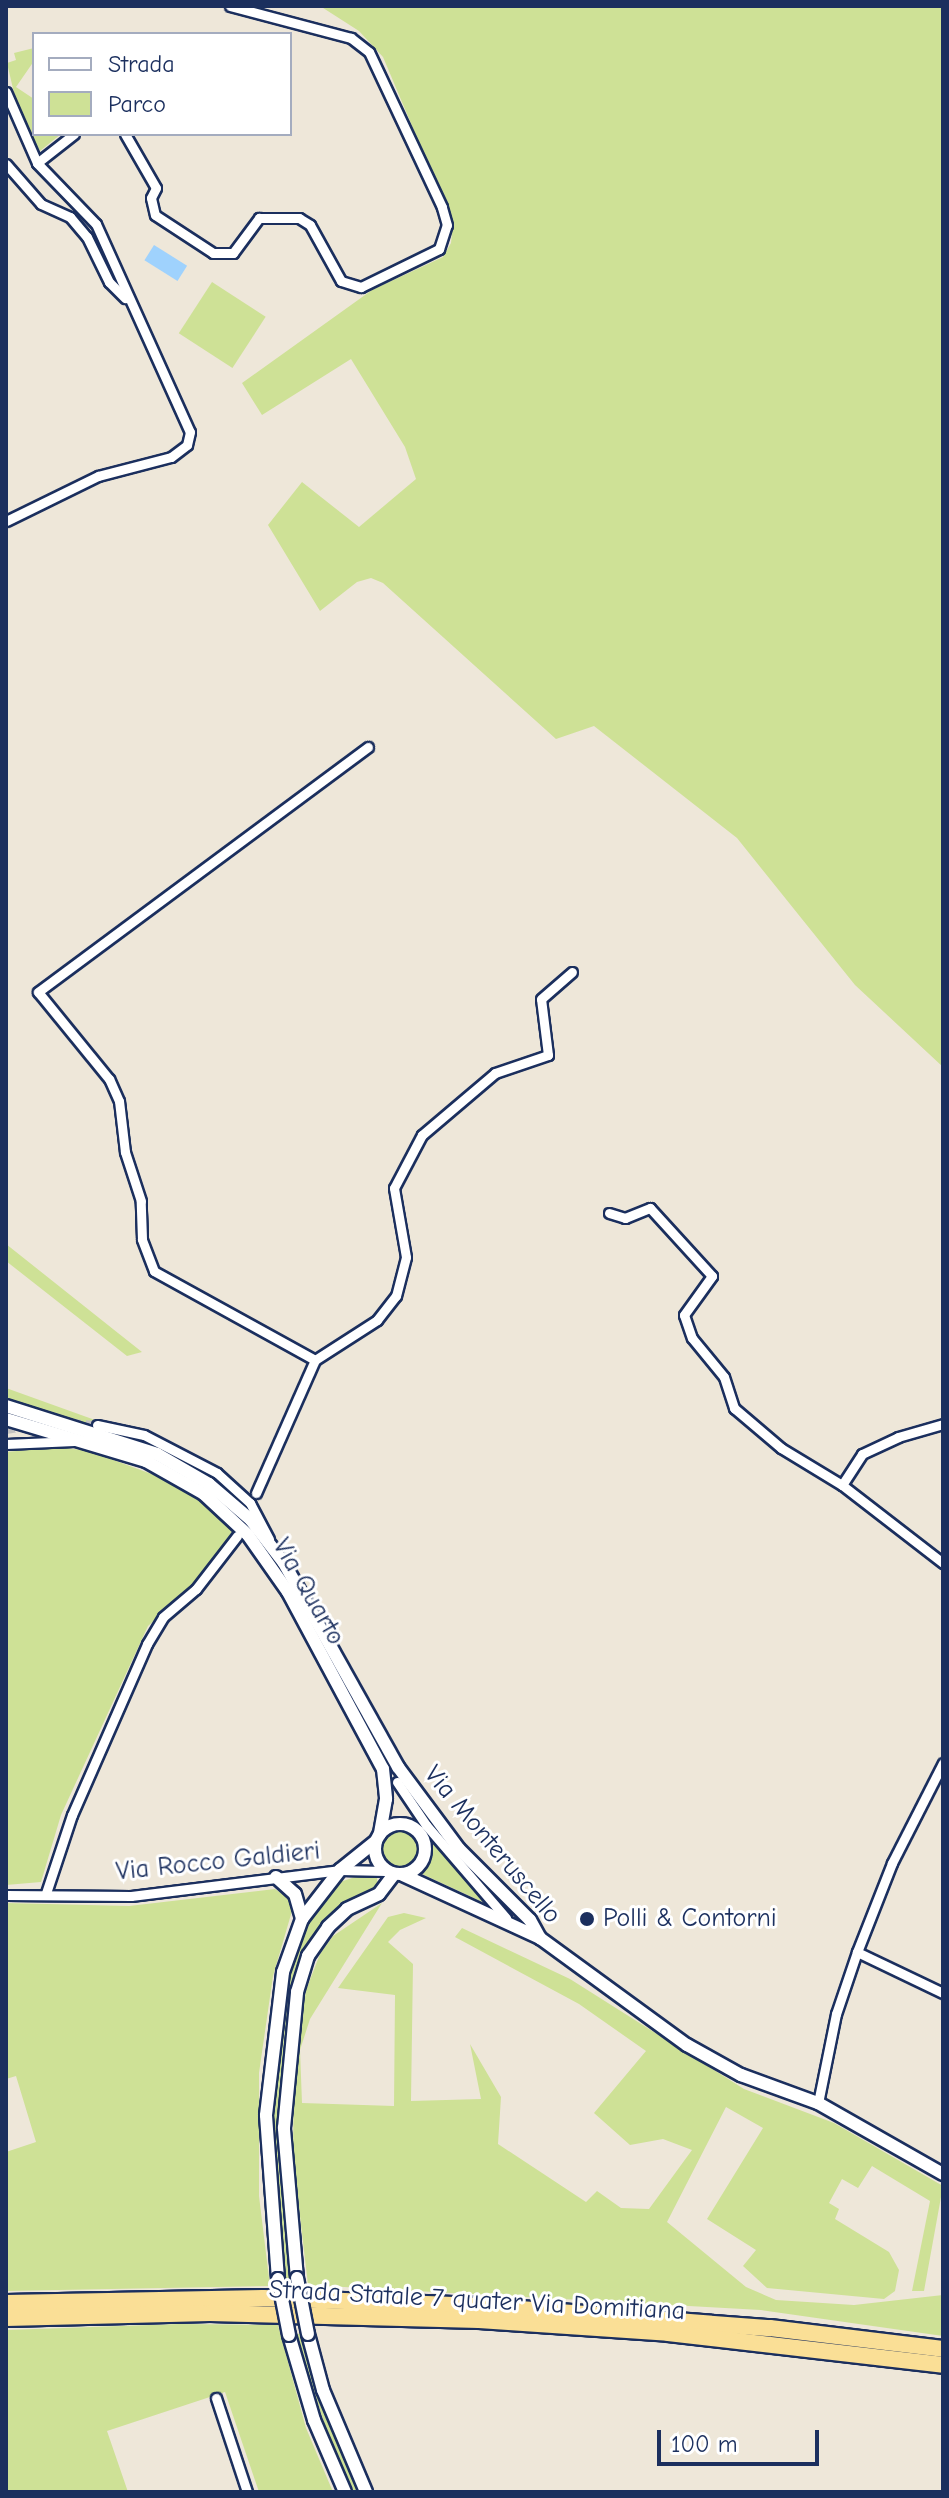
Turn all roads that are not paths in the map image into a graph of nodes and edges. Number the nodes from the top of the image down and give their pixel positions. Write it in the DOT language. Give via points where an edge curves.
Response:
graph roads {
  1 [pos="230,6"];
  2 [pos="6,92"];
  3 [pos="71,136"];
  4 [pos="126,136"];
  5 [pos="37,163"];
  6 [pos="6,164"];
  7 [pos="129,300"];
  8 [pos="6,521"];
  9 [pos="368,747"];
  10 [pos="572,972"];
  11 [pos="609,1213"];
  12 [pos="315,1360"];
  13 [pos="6,1406"];
  14 [pos="6,1419"];
  15 [pos="943,1424"];
  16 [pos="97,1425"];
  17 [pos="75,1441"];
  18 [pos="6,1444"];
  19 [pos="842,1485"];
  20 [pos="256,1493"];
  21 [pos="237,1536"];
  22 [pos="269,1543"];
  23 [pos="943,1563"];
  24 [pos="943,1763"];
  25 [pos="397,1782"];
  26 [pos="426,1825"];
  27 [pos="378,1837"];
  28 [pos="340,1870"];
  29 [pos="394,1873"];
  30 [pos="276,1877"];
  31 [pos="418,1885"];
  32 [pos="46,1893"];
  33 [pos="379,1894"];
  34 [pos="6,1895"];
  35 [pos="506,1918"];
  36 [pos="302,1919"];
  37 [pos="540,1938"];
  38 [pos="857,1952"];
  39 [pos="943,1993"];
  40 [pos="818,2103"];
  41 [pos="943,2174"];
  42 [pos="6,2303"];
  43 [pos="6,2318"];
  44 [pos="943,2349"];
  45 [pos="943,2365"];
  46 [pos="216,2398"];
  47 [pos="247,2492"];
  48 [pos="345,2492"];
  49 [pos="366,2492"];
  1 -- 4 [label="street" via="351,38 369,52 442,207 447,225 439,249 361,287 341,281 310,225 299,218 259,218 233,253 213,253 155,215 151,198 156,188"];
  2 -- 5 [label="street"];
  3 -- 5 [label="street"];
  5 -- 7 [label="street" via="89,211"];
  6 -- 7 [label="street" via="41,204 70,217 87,237 109,282"];
  7 -- 8 [label="street" via="189,420 187,445 171,457 98,476"];
  9 -- 12 [label="street" via="38,992 109,1079 119,1101 125,1152 141,1201 142,1239 154,1271"];
  10 -- 12 [label="street" via="541,999 548,1055 495,1073 422,1135 394,1188 406,1257 396,1296 377,1320"];
  11 -- 19 [label="street" via="625,1218 650,1208 712,1276 684,1315 692,1338 724,1377 734,1408 781,1448"];
  12 -- 20 [label="street"];
  13 -- 22 [label="street, Via Quarto" via="169,1459 230,1501"];
  14 -- 17 [label="street, Via Quarto"];
  15 -- 19 [label="street" via="862,1454"];
  16 -- 22 [label="street" via="144,1435 217,1473 250,1503 265,1525"];
  17 -- 18 [label="street"];
  17 -- 27 [label="street, Via Quarto" via="146,1461 184,1481 222,1509 261,1550 383,1769 386,1799"];
  19 -- 23 [label="street"];
  21 -- 32 [label="street" via="196,1589 163,1617 147,1644 72,1815"];
  22 -- 26 [label="street, Via Monteruscello"];
  24 -- 38 [label="street" via="892,1863"];
  25 -- 26 [label="street"];
  26 -- 27 [label="street" via="399,1824"];
  26 -- 29 [label="street" via="422,1862"];
  26 -- 35 [label="street"];
  26 -- 37 [label="street, Via Monteruscello" via="530,1920"];
  27 -- 28 [label="street"];
  27 -- 29 [label="street" via="376,1858"];
  28 -- 29 [label="street, Via Rocco Galdieri"];
  28 -- 30 [label="street, Via Rocco Galdieri"];
  28 -- 36 [label="street"];
  29 -- 31 [label="street"];
  29 -- 33 [label="street"];
  30 -- 32 [label="street, Via Rocco Galdieri" via="131,1896"];
  30 -- 36 [label="street" via="295,1894"];
  31 -- 33 [label="street"];
  31 -- 35 [label="street"];
  32 -- 34 [label="street, Via Rocco Galdieri"];
  33 -- 49 [label="street, bridge" via="347,1909 308,1956 297,1992 284,2128 297,2278 308,2334 327,2401"];
  35 -- 37 [label="street"];
  36 -- 48 [label="street, bridge" via="283,1972 267,2084 268,2193 289,2335 314,2420"];
  37 -- 40 [label="street, Via Monteruscello" via="687,2045 741,2075"];
  38 -- 39 [label="street"];
  38 -- 40 [label="street" via="836,2014"];
  40 -- 41 [label="street, Via Monteruscello"];
  42 -- 44 [label="highway, Strada Statale 7 quater Via Domitiana" via="263,2298 465,2305 770,2328"];
  43 -- 45 [label="highway, Strada Statale 7 quater Via Domitiana" via="224,2313 479,2320 668,2333"];
  46 -- 47 [label="street"];
}
